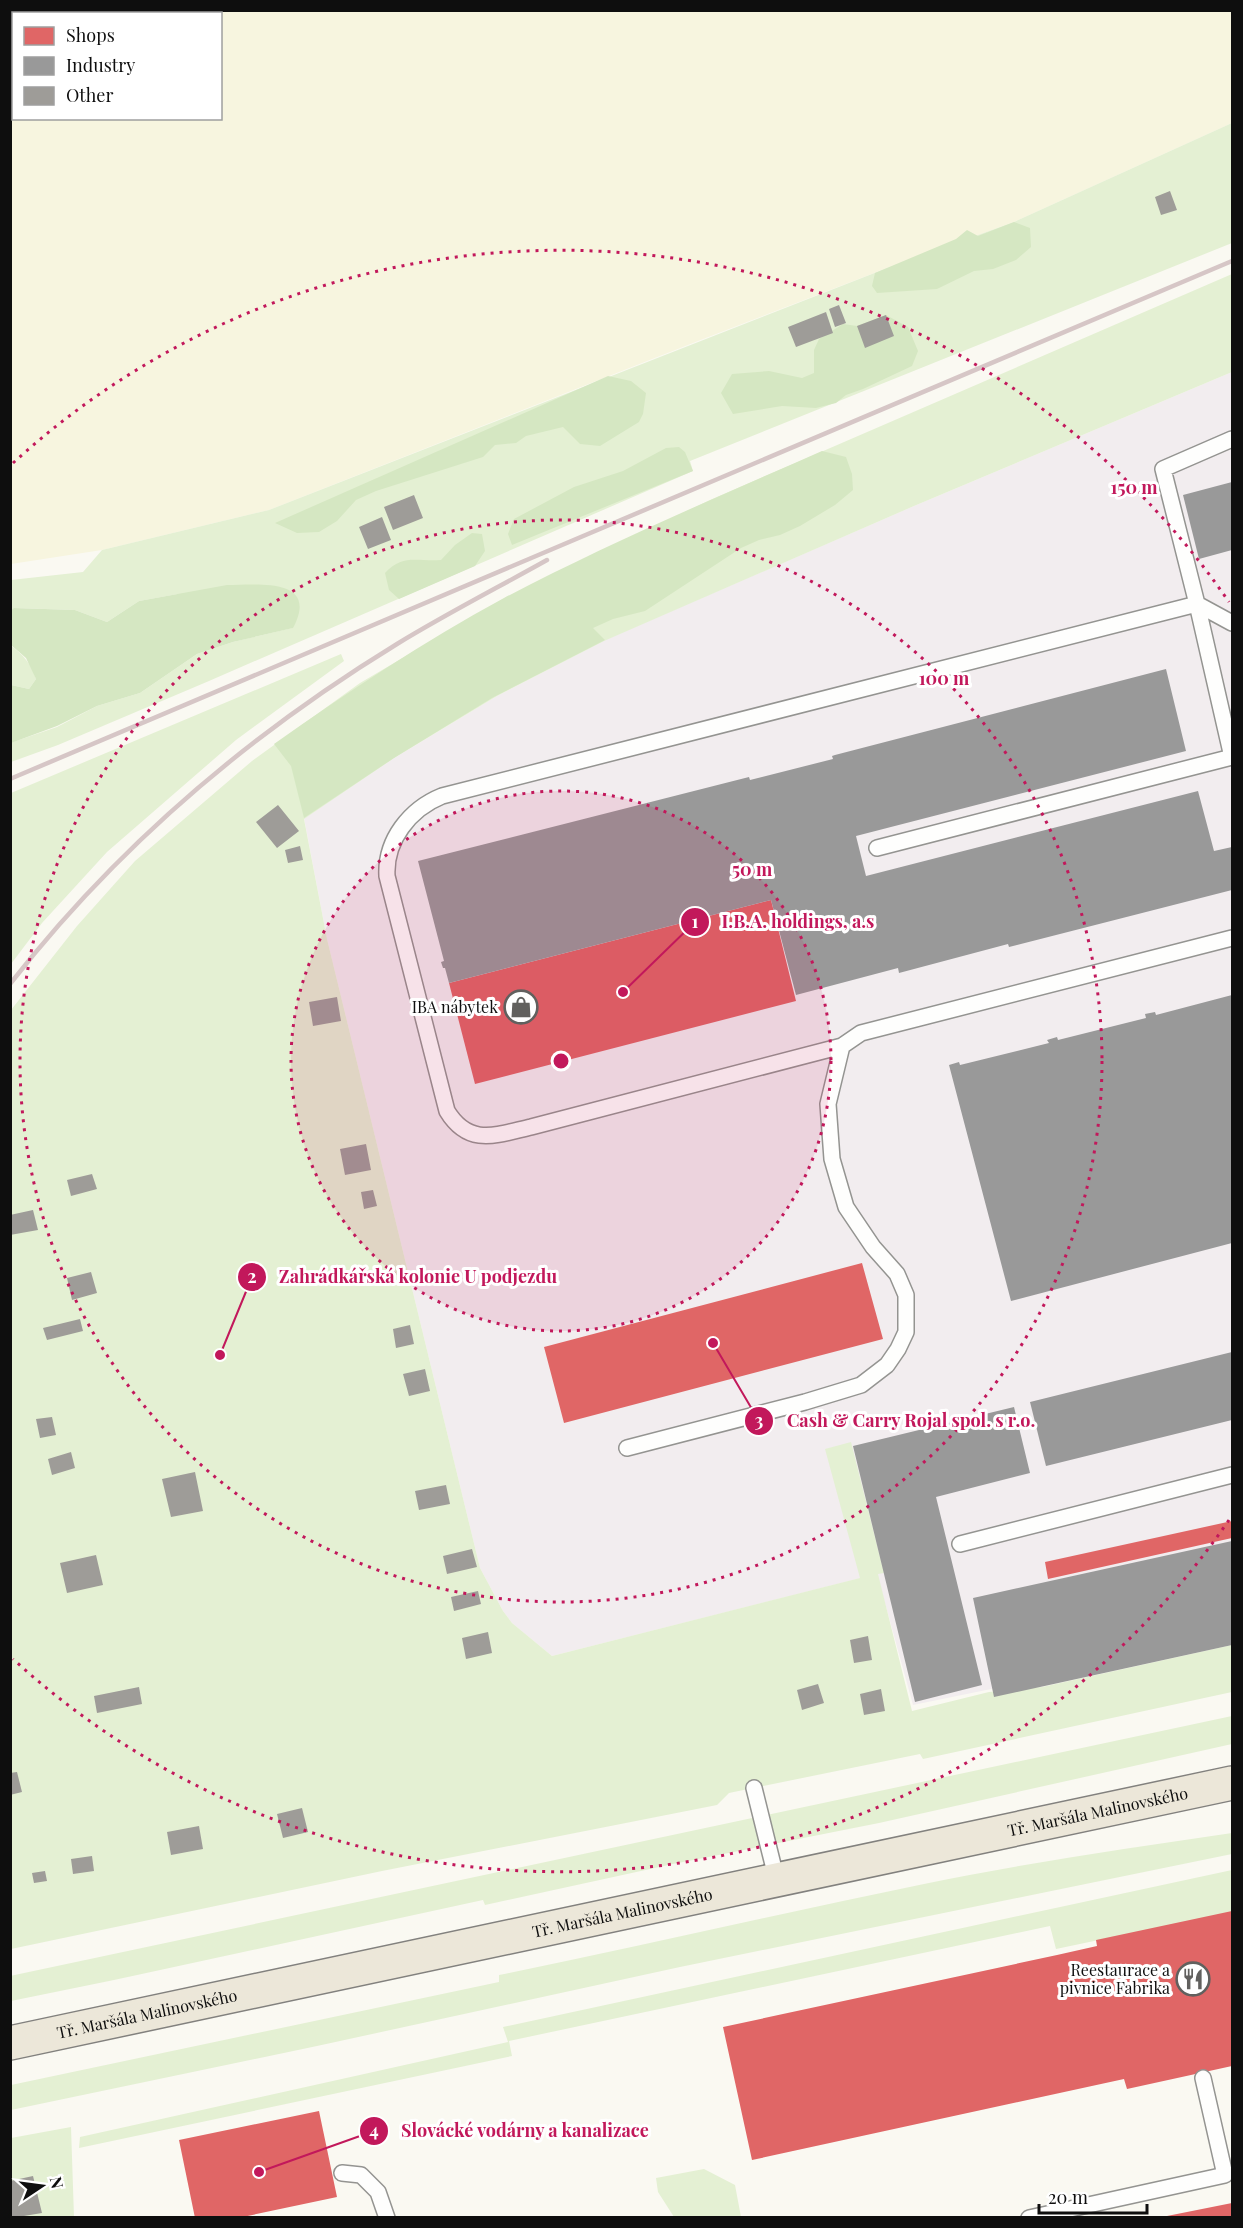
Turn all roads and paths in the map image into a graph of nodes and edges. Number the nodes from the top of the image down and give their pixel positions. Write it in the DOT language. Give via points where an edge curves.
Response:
graph roads {
  1 [pos="1233,439"];
  2 [pos="1197,604"];
  3 [pos="1233,622"];
  4 [pos="877,848"];
  5 [pos="1233,938"];
  6 [pos="842,1046"];
  7 [pos="627,1448"];
  8 [pos="1233,1475"];
  9 [pos="960,1544"];
  10 [pos="1233,1783"];
  11 [pos="754,1788"];
  12 [pos="777,1881"];
  13 [pos="10,2043"];
  14 [pos="1203,2078"];
  15 [pos="342,2173"];
  16 [pos="1229,2174"];
  17 [pos="1065,2214"];
  18 [pos="387,2217"];
  19 [pos="1029,2217"];
  1 -- 2 [label="lane" via="1162,469"];
  2 -- 3 [label="lane"];
  2 -- 4 [label="lane" via="1232,757"];
  2 -- 6 [label="lane" via="442,796 419,808 391,846 387,876 444,1104 452,1120 472,1134 489,1136 531,1127"];
  5 -- 6 [label="lane" via="861,1033"];
  6 -- 7 [label="lane" via="828,1104 832,1159 846,1207 897,1274 906,1294 906,1332 898,1349 887,1365 861,1385"];
  8 -- 9 [label="lane"];
  10 -- 12 [label="main road, Tř. Maršála Malinovského"];
  11 -- 12 [label="lane"];
  12 -- 13 [label="main road, Tř. Maršála Malinovského"];
  14 -- 16 [label="lane"];
  15 -- 18 [label="lane" via="361,2175 378,2192"];
  16 -- 17 [label="lane"];
  17 -- 19 [label="lane"];
}
